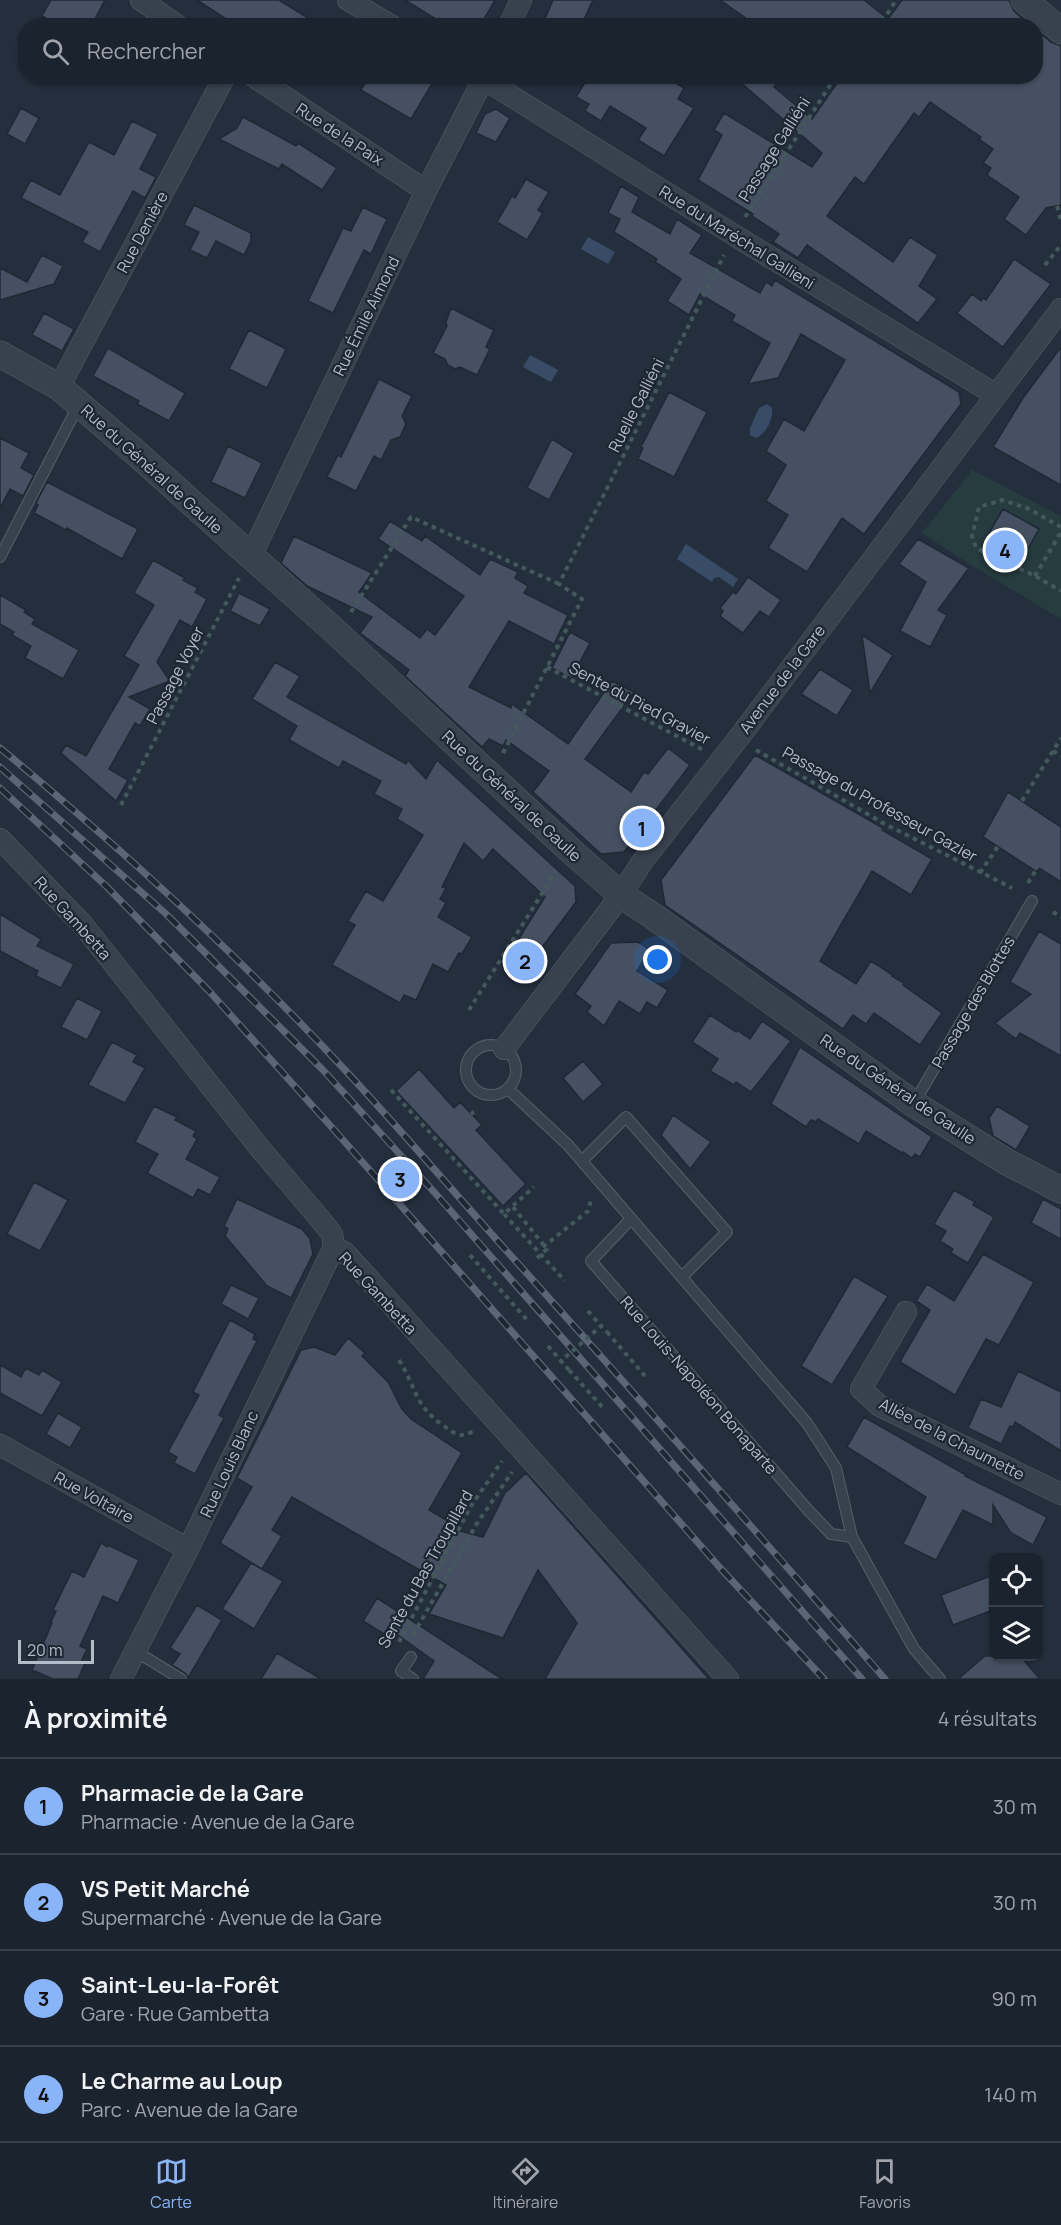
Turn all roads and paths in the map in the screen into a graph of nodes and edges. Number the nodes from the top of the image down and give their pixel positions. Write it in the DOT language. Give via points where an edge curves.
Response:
graph roads {
  1 [pos="141,0"];
  2 [pos="348,0"];
  3 [pos="521,0"];
  4 [pos="896,0"];
  5 [pos="1024,0"];
  6 [pos="163,6"];
  7 [pos="378,18"];
  8 [pos="513,18"];
  9 [pos="884,18"];
  10 [pos="1061,31"];
  11 [pos="221,84"];
  12 [pos="266,84"];
  13 [pos="480,84"];
  14 [pos="494,84"];
  15 [pos="831,84"];
  16 [pos="426,191"];
  17 [pos="1057,206"];
  18 [pos="1061,221"];
  19 [pos="734,235"];
  20 [pos="1061,245"];
  21 [pos="1045,265"];
  22 [pos="1061,309"];
  23 [pos="0,354"];
  24 [pos="59,387"];
  25 [pos="996,395"];
  26 [pos="79,404"];
  27 [pos="1061,527"];
  28 [pos="1061,532"];
  29 [pos="251,556"];
  30 [pos="0,557"];
  31 [pos="1035,576"];
  32 [pos="559,584"];
  33 [pos="1061,591"];
  34 [pos="338,634"];
  35 [pos="547,667"];
  36 [pos="1061,738"];
  37 [pos="737,740"];
  38 [pos="1053,751"];
  39 [pos="1061,756"];
  40 [pos="721,759"];
  41 [pos="491,776"];
  42 [pos="1022,801"];
  43 [pos="121,805"];
  44 [pos="0,839"];
  45 [pos="998,846"];
  46 [pos="570,850"];
  47 [pos="1038,867"];
  48 [pos="980,873"];
  49 [pos="1026,885"];
  50 [pos="1012,888"];
  51 [pos="621,895"];
  52 [pos="1032,901"];
  53 [pos="1053,912"];
  54 [pos="1061,917"];
  55 [pos="469,1010"];
  56 [pos="504,1049"];
  57 [pos="508,1089"];
  58 [pos="391,1090"];
  59 [pos="914,1104"];
  60 [pos="582,1161"];
  61 [pos="534,1187"];
  62 [pos="1061,1190"];
  63 [pos="591,1197"];
  64 [pos="513,1207"];
  65 [pos="504,1214"];
  66 [pos="630,1220"];
  67 [pos="334,1247"];
  68 [pos="543,1247"];
  69 [pos="470,1255"];
  70 [pos="536,1259"];
  71 [pos="682,1277"];
  72 [pos="565,1281"];
  73 [pos="588,1311"];
  74 [pos="906,1312"];
  75 [pos="527,1320"];
  76 [pos="601,1326"];
  77 [pos="548,1346"];
  78 [pos="399,1360"];
  79 [pos="561,1361"];
  80 [pos="645,1376"];
  81 [pos="606,1410"];
  82 [pos="482,1429"];
  83 [pos="0,1445"];
  84 [pos="521,1449"];
  85 [pos="1061,1494"];
  86 [pos="852,1537"];
  87 [pos="188,1549"];
  88 [pos="426,1595"];
  89 [pos="432,1600"];
  90 [pos="414,1616"];
  91 [pos="422,1619"];
  92 [pos="413,1635"];
  93 [pos="135,1651"];
  94 [pos="394,1652"];
  95 [pos="411,1657"];
  96 [pos="121,1679"];
  97 [pos="181,1679"];
  98 [pos="413,1679"];
  99 [pos="728,1679"];
  100 [pos="940,1679"];
  1 -- 6 [label="street"];
  2 -- 7 [label="street"];
  3 -- 8 [label="street"];
  4 -- 9 [label="path"];
  5 -- 10 [label="street"];
  11 -- 24 [label="street, Rue Denière"];
  12 -- 16 [label="street, Rue de la Paix"];
  13 -- 16 [label="street, Rue Émile Aimond"];
  14 -- 19 [label="street, Rue du Maréchal Gallieni"];
  15 -- 19 [label="path, Passage Galliéni"];
  16 -- 29 [label="street, Rue Émile Aimond"];
  17 -- 18 [label="path"];
  19 -- 25 [label="street, Rue du Maréchal Gallieni"];
  19 -- 32 [label="path, Ruelle Galliéni"];
  20 -- 21 [label="path"];
  22 -- 25 [label="street, Avenue de la Gare"];
  23 -- 24 [label="street, Rue du Général de Gaulle"];
  24 -- 26 [label="street, Rue du Général de Gaulle"];
  25 -- 37 [label="street, Avenue de la Gare"];
  26 -- 29 [label="street, Rue du Général de Gaulle"];
  26 -- 30 [label="lane"];
  27 -- 31 [label="path" via="1027,508 1002,500 979,507 972,536 976,548"];
  28 -- 31 [label="path"];
  29 -- 34 [label="street, Rue du Général de Gaulle"];
  29 -- 43 [label="path, Passage Voyer"];
  31 -- 33 [label="path"];
  32 -- 34 [label="path" via="411,517"];
  32 -- 35 [label="path" via="582,599"];
  34 -- 41 [label="street, Rue du Général de Gaulle"];
  35 -- 40 [label="path, Sente du Pied Gravier"];
  35 -- 41 [label="path"];
  36 -- 38 [label="path"];
  37 -- 40 [label="street, Avenue de la Gare"];
  37 -- 48 [label="path, Passage du Professeur Gazier"];
  38 -- 39 [label="path"];
  38 -- 42 [label="path"];
  40 -- 51 [label="street, Avenue de la Gare"];
  41 -- 46 [label="street, Rue du Général de Gaulle"];
  44 -- 67 [label="street, Rue Gambetta" via="83,925 326,1226"];
  45 -- 48 [label="path"];
  46 -- 51 [label="street, Rue du Général de Gaulle"];
  46 -- 55 [label="path"];
  47 -- 49 [label="path"];
  48 -- 50 [label="path, Passage du Professeur Gazier"];
  51 -- 56 [label="street, Avenue de la Gare"];
  51 -- 59 [label="street, Rue du Général de Gaulle"];
  52 -- 59 [label="lane, Passage des Blottes"];
  53 -- 54 [label="path"];
  56 -- 57 [label="lane" via="516,1068"];
  56 -- 57 [label="lane" via="480,1048 468,1060 467,1077 484,1094 501,1094"];
  57 -- 60 [label="lane"];
  58 -- 65 [label="path"];
  59 -- 62 [label="street, Rue du Général de Gaulle" via="1007,1162"];
  60 -- 66 [label="lane"];
  60 -- 71 [label="lane" via="626,1117 727,1232"];
  61 -- 64 [label="path"];
  63 -- 68 [label="path" via="588,1211"];
  64 -- 65 [label="path"];
  64 -- 70 [label="path" via="547,1249"];
  65 -- 72 [label="path"];
  66 -- 71 [label="lane"];
  66 -- 86 [label="lane, Rue Louis-Napoléon Bonaparte" via="591,1261 809,1511 831,1533"];
  67 -- 84 [label="street, Rue Gambetta" via="345,1253"];
  67 -- 87 [label="street, Rue Louis Blanc"];
  69 -- 75 [label="path"];
  71 -- 86 [label="lane" via="807,1423 836,1468"];
  73 -- 76 [label="path"];
  74 -- 85 [label="street, Allée de la Chaumette" via="861,1389 880,1406"];
  76 -- 79 [label="path, bridge"];
  76 -- 80 [label="path, bridge"];
  77 -- 79 [label="path"];
  78 -- 82 [label="path" via="421,1406 433,1419 461,1435"];
  79 -- 81 [label="path, bridge"];
  83 -- 87 [label="street, Rue Voltaire"];
  84 -- 88 [label="path, Sente du Bas Troupillard" via="471,1506"];
  84 -- 89 [label="path"];
  84 -- 99 [label="street, Rue Gambetta"];
  86 -- 100 [label="lane" via="914,1649"];
  87 -- 93 [label="street, Rue Louis Blanc"];
  88 -- 89 [label="path"];
  88 -- 90 [label="path, Sente du Bas Troupillard"];
  89 -- 91 [label="path"];
  90 -- 91 [label="path"];
  90 -- 94 [label="path, Sente du Bas Troupillard"];
  91 -- 92 [label="path"];
  93 -- 96 [label="street, Rue Louis Blanc"];
  93 -- 97 [label="lane"];
  95 -- 98 [label="lane" via="401,1671"];
}
